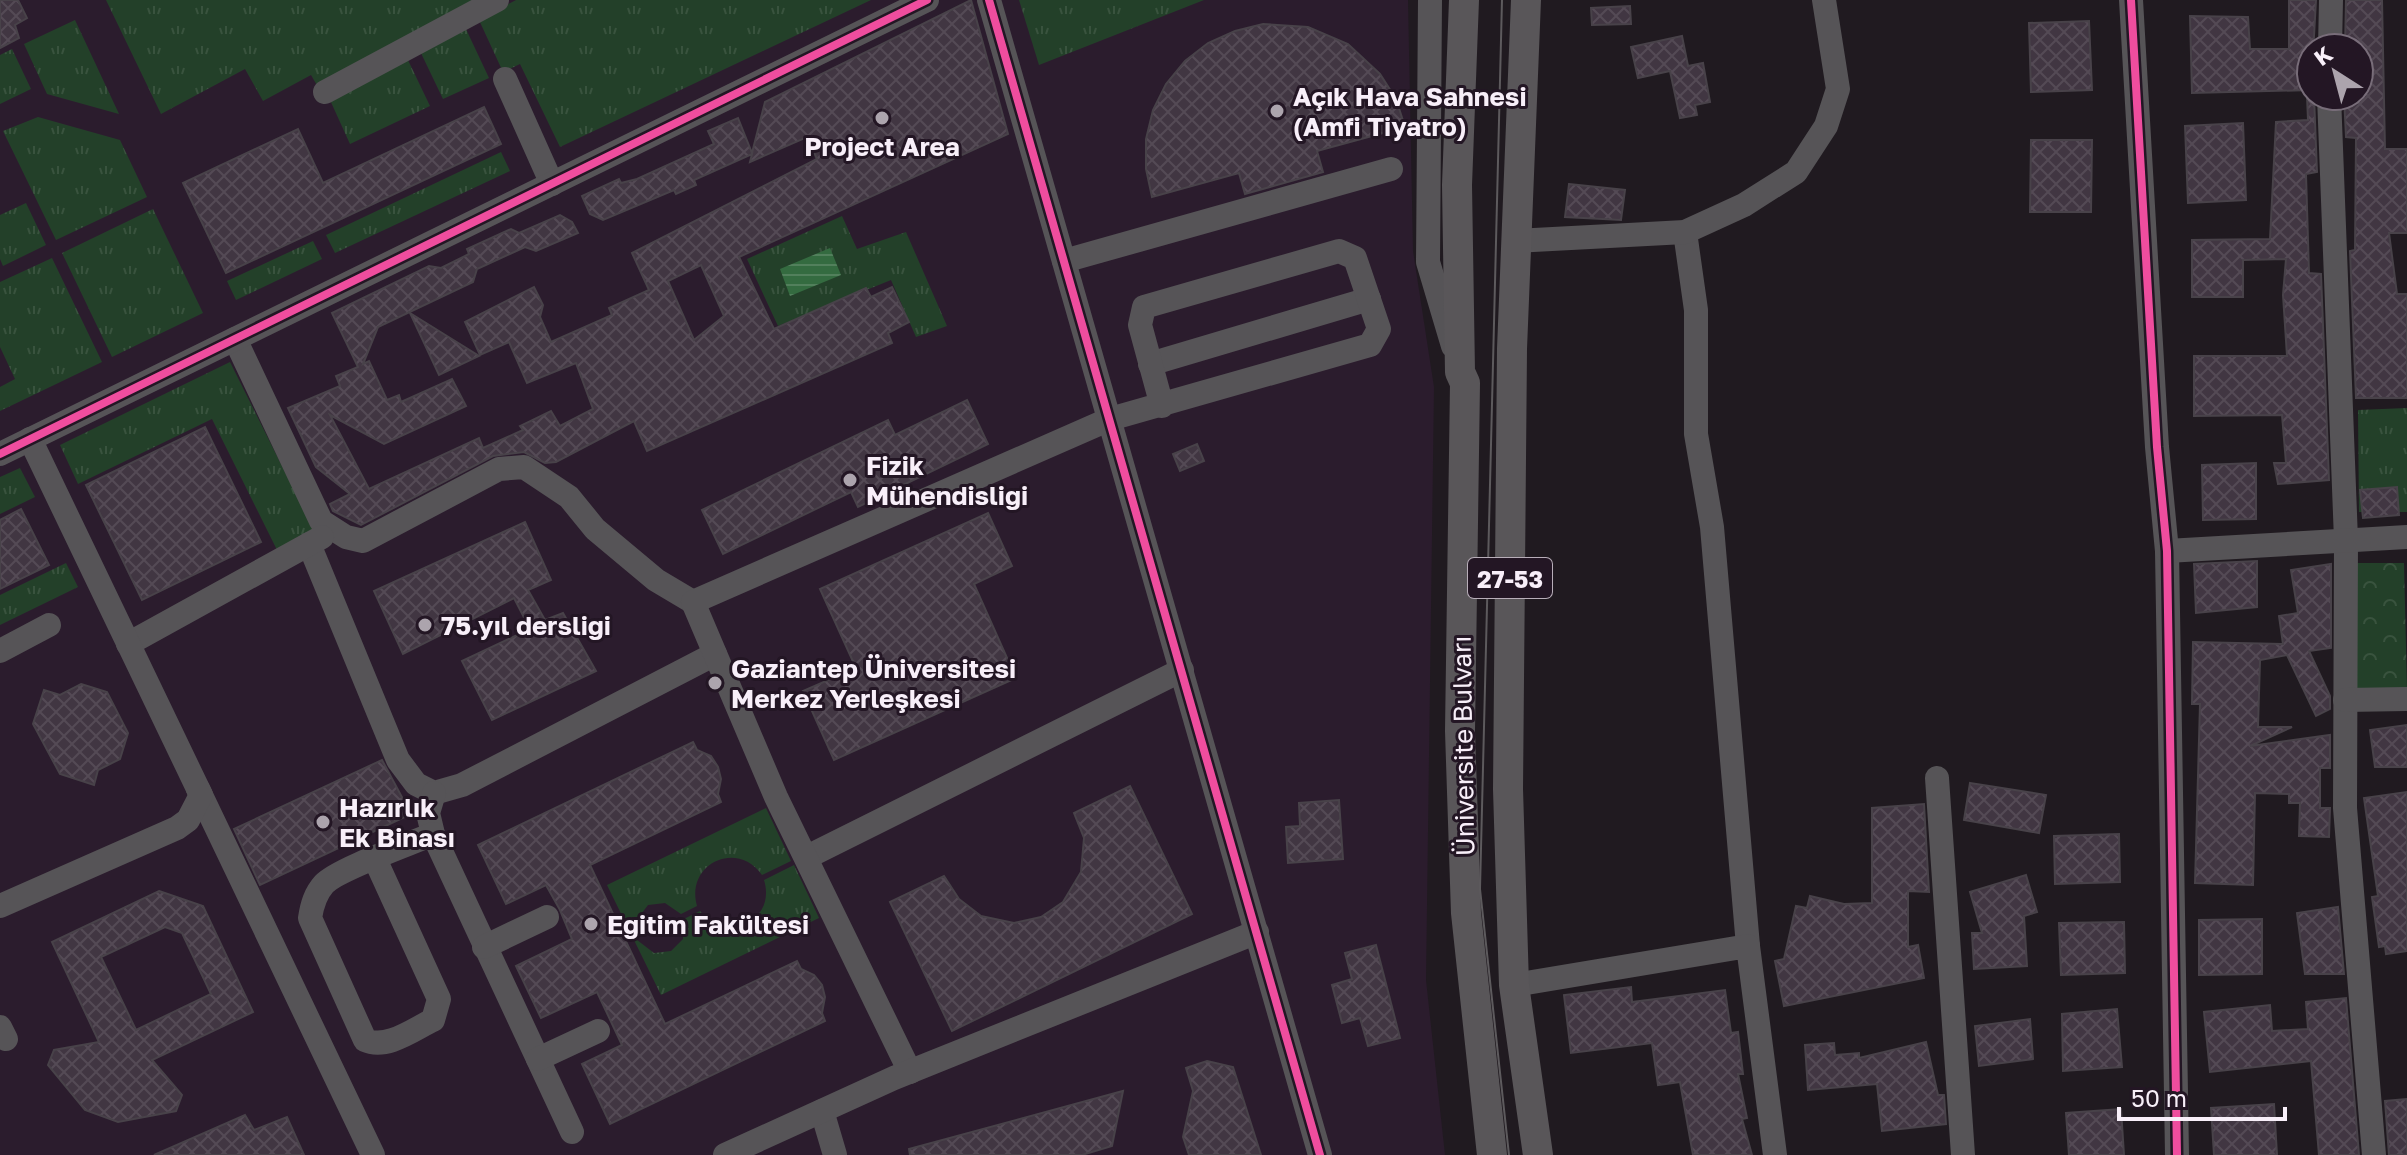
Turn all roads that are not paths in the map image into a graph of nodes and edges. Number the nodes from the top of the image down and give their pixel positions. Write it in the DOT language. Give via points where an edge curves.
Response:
graph roads {
  1 [pos="497,0"];
  2 [pos="927,0"];
  3 [pos="989,0"];
  4 [pos="1430,0"];
  5 [pos="1464,0"];
  6 [pos="1526,0"];
  7 [pos="1824,0"];
  8 [pos="2131,0"];
  9 [pos="2331,0"];
  10 [pos="2330,32"];
  11 [pos="505,79"];
  12 [pos="325,92"];
  13 [pos="2330,112"];
  14 [pos="1391,169"];
  15 [pos="552,184"];
  16 [pos="1685,232"];
  17 [pos="1516,241"];
  18 [pos="1064,261"];
  19 [pos="1369,299"];
  20 [pos="235,339"];
  21 [pos="1150,364"];
  22 [pos="1460,372"];
  23 [pos="1162,406"];
  24 [pos="1110,419"];
  25 [pos="30,439"];
  26 [pos="0,454"];
  27 [pos="335,530"];
  28 [pos="2407,537"];
  29 [pos="2346,540"];
  30 [pos="309,544"];
  31 [pos="2167,551"];
  32 [pos="693,602"];
  33 [pos="49,625"];
  34 [pos="128,644"];
  35 [pos="0,651"];
  36 [pos="715,654"];
  37 [pos="1182,670"];
  38 [pos="2407,699"];
  39 [pos="2345,700"];
  40 [pos="1937,778"];
  41 [pos="193,779"];
  42 [pos="434,793"];
  43 [pos="433,834"];
  44 [pos="807,857"];
  45 [pos="375,859"];
  46 [pos="0,906"];
  47 [pos="547,917"];
  48 [pos="1257,932"];
  49 [pos="1748,946"];
  50 [pos="484,947"];
  51 [pos="1514,985"];
  52 [pos="598,1031"];
  53 [pos="538,1059"];
  54 [pos="910,1072"];
  55 [pos="822,1111"];
  56 [pos="572,1132"];
  57 [pos="373,1155"];
  58 [pos="725,1155"];
  59 [pos="835,1155"];
  60 [pos="1320,1155"];
  61 [pos="1492,1155"];
  62 [pos="1538,1155"];
  63 [pos="1775,1155"];
  64 [pos="1963,1155"];
  65 [pos="2177,1155"];
  66 [pos="2374,1155"];
  1 -- 12 [label="street"];
  2 -- 15 [label="street"];
  3 -- 18 [label="street"];
  4 -- 22 [label="street" via="1428,262"];
  5 -- 22 [label="main road, Üniversite Bulvarı" via="1457,185"];
  6 -- 17 [label="main road, Üniversite Bulvarı / 27-53"];
  7 -- 16 [label="street" via="1838,89 1826,126 1796,172 1744,205"];
  8 -- 31 [label="street"];
  9 -- 10 [label="street"];
  11 -- 15 [label="street"];
  13 -- 29 [label="street"];
  14 -- 18 [label="street"];
  15 -- 20 [label="street"];
  16 -- 17 [label="street"];
  16 -- 49 [label="street" via="1696,310 1696,434 1712,527"];
  17 -- 51 [label="main road, Üniversite Bulvarı / 27-53" via="1508,789"];
  18 -- 24 [label="street"];
  19 -- 21 [label="street"];
  19 -- 21 [label="street" via="1355,258 1339,251 1144,307 1140,325"];
  19 -- 23 [label="street" via="1379,329 1370,345"];
  20 -- 25 [label="street"];
  20 -- 27 [label="street" via="321,521"];
  21 -- 23 [label="street"];
  22 -- 61 [label="main road, Üniversite Bulvarı" via="1465,383 1460,731 1466,913"];
  23 -- 24 [label="street"];
  24 -- 32 [label="street"];
  24 -- 37 [label="street"];
  25 -- 26 [label="street"];
  25 -- 34 [label="street"];
  27 -- 30 [label="street"];
  27 -- 32 [label="street" via="363,541 499,469 524,467 569,497 595,529 656,580"];
  28 -- 29 [label="street"];
  29 -- 31 [label="street"];
  29 -- 39 [label="street"];
  30 -- 34 [label="street"];
  30 -- 42 [label="street" via="398,760 416,784"];
  31 -- 65 [label="street"];
  32 -- 36 [label="street"];
  33 -- 35 [label="street"];
  34 -- 41 [label="street"];
  36 -- 42 [label="street" via="462,785"];
  36 -- 44 [label="street"];
  37 -- 44 [label="street"];
  37 -- 48 [label="street"];
  38 -- 39 [label="street"];
  39 -- 66 [label="street" via="2345,808"];
  40 -- 64 [label="street"];
  41 -- 46 [label="street" via="201,795 177,828"];
  41 -- 57 [label="street"];
  42 -- 43 [label="street" via="428,813"];
  43 -- 45 [label="street"];
  43 -- 50 [label="street"];
  44 -- 54 [label="street"];
  45 -- 45 [label="street" via="326,881 313,900 310,918 365,1040 373,1044 433,1020 439,999"];
  47 -- 50 [label="street"];
  48 -- 54 [label="street"];
  48 -- 60 [label="street"];
  49 -- 51 [label="street"];
  49 -- 63 [label="street"];
  50 -- 53 [label="street"];
  51 -- 62 [label="main road, Üniversite Bulvarı / 27-53"];
  52 -- 53 [label="street"];
  53 -- 56 [label="street"];
  54 -- 55 [label="street"];
  55 -- 58 [label="street"];
  55 -- 59 [label="street"];
}
